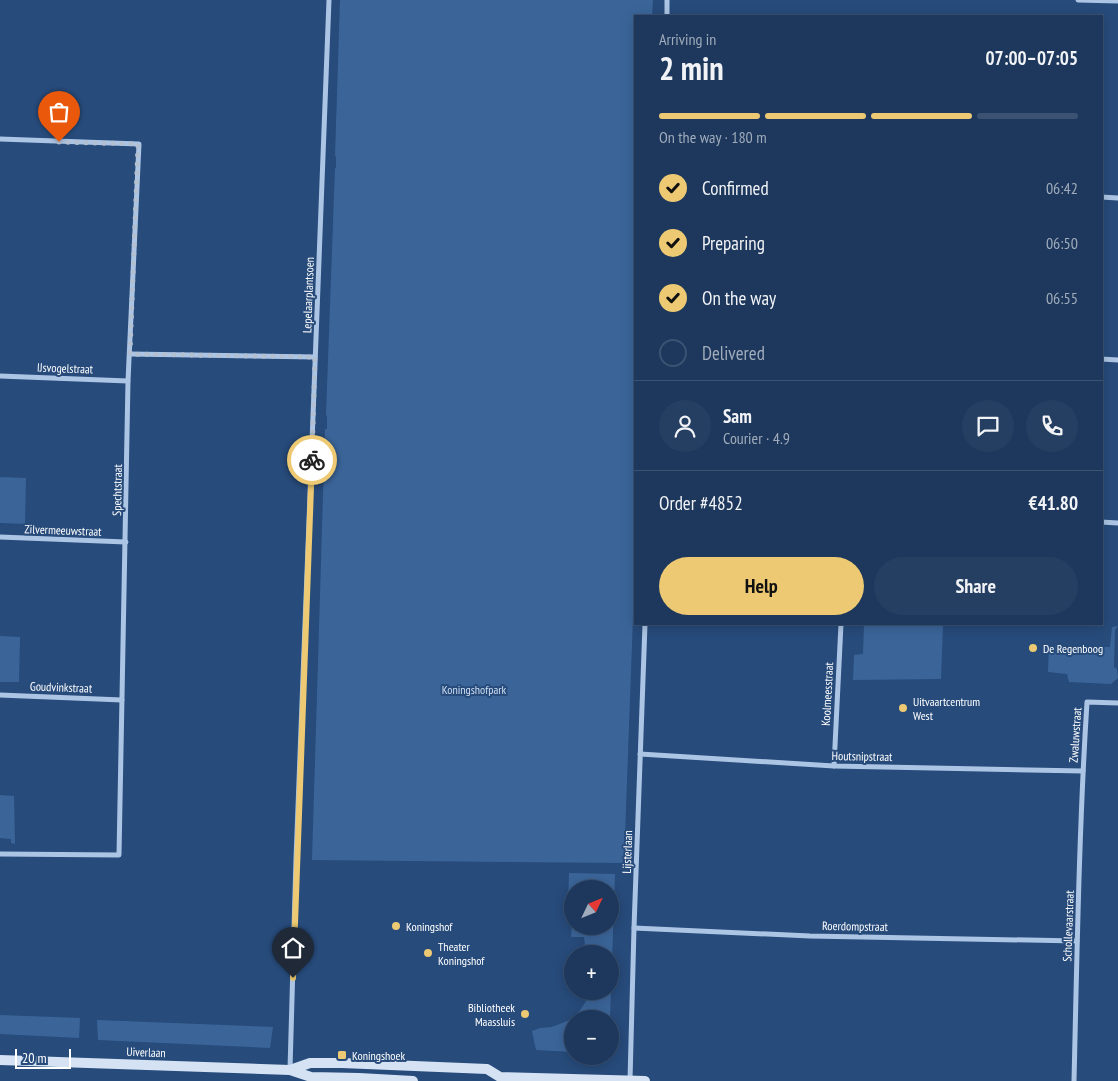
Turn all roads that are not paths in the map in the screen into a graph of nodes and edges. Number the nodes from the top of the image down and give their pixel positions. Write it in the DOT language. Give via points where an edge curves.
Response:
graph roads {
  1 [pos="329,0"];
  2 [pos="668,0"];
  3 [pos="1078,0"];
  4 [pos="1109,0"];
  5 [pos="1118,1"];
  6 [pos="667,15"];
  7 [pos="0,139"];
  8 [pos="1103,197"];
  9 [pos="1118,198"];
  10 [pos="130,354"];
  11 [pos="315,357"];
  12 [pos="1103,359"];
  13 [pos="1118,360"];
  14 [pos="0,376"];
  15 [pos="128,381"];
  16 [pos="1103,522"];
  17 [pos="1118,523"];
  18 [pos="0,537"];
  19 [pos="126,542"];
  20 [pos="645,625"];
  21 [pos="841,625"];
  22 [pos="0,695"];
  23 [pos="122,700"];
  24 [pos="1118,703"];
  25 [pos="640,754"];
  26 [pos="834,766"];
  27 [pos="1083,771"];
  28 [pos="0,854"];
  29 [pos="634,928"];
  30 [pos="1077,941"];
  31 [pos="0,1060"];
  32 [pos="290,1070"];
  33 [pos="497,1079"];
  34 [pos="630,1080"];
  35 [pos="414,1081"];
  36 [pos="645,1081"];
  37 [pos="1074,1081"];
  1 -- 11 [label="street, Lepelaarplantsoen"];
  2 -- 6 [label="street"];
  3 -- 4 [label="street"];
  4 -- 5 [label="street"];
  7 -- 10 [label="street, Spechtstraat" via="138,144"];
  8 -- 9 [label="street"];
  10 -- 11 [label="street"];
  10 -- 15 [label="street, Spechtstraat"];
  11 -- 32 [label="street, Lepelaarplantsoen"];
  12 -- 13 [label="street"];
  14 -- 15 [label="street, IJsvogelstraat"];
  15 -- 19 [label="street, Spechtstraat"];
  16 -- 17 [label="street"];
  18 -- 19 [label="street, Zilvermeeuwstraat"];
  19 -- 23 [label="street, Spechtstraat"];
  20 -- 25 [label="street, Lijsterlaan"];
  21 -- 26 [label="street, Koolmeesstraat"];
  22 -- 23 [label="street, Goudvinkstraat"];
  23 -- 28 [label="street, Spechtstraat" via="119,855"];
  24 -- 27 [label="street, Zwaluwstraat" via="1088,702"];
  25 -- 26 [label="street, Houtsnipstraat"];
  25 -- 29 [label="street, Lijsterlaan"];
  26 -- 27 [label="street, Houtsnipstraat"];
  27 -- 30 [label="street, Schollevaarstraat"];
  29 -- 30 [label="street, Roerdompstraat" via="810,936"];
  29 -- 34 [label="street, Lijsterlaan"];
  30 -- 37 [label="street, Schollevaarstraat"];
  31 -- 32 [label="street, Uiverlaan"];
  32 -- 33 [label="street, Uiverlaan" via="310,1063 487,1069"];
  32 -- 35 [label="street, Uiverlaan" via="311,1077"];
  33 -- 34 [label="street, Uiverlaan"];
  34 -- 36 [label="street, Uiverlaan"];
}
